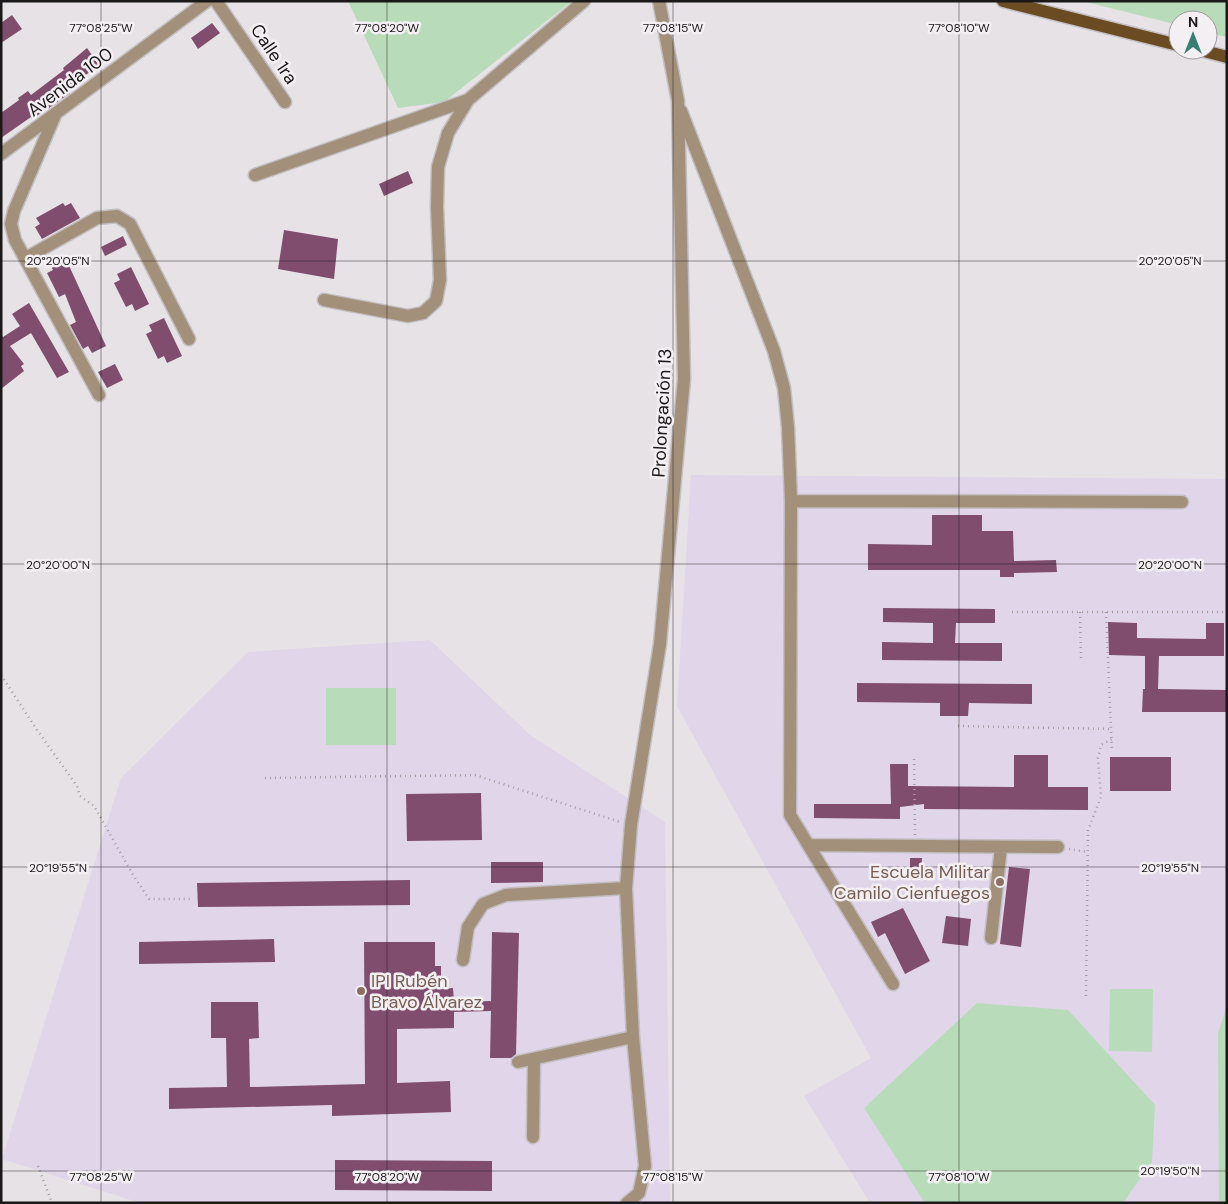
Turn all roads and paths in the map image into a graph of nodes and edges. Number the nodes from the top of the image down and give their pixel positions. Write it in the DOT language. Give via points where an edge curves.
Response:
graph roads {
  1 [pos="207,1"];
  2 [pos="216,1"];
  3 [pos="584,1"];
  4 [pos="659,1"];
  5 [pos="1003,1"];
  6 [pos="1168,42"];
  7 [pos="468,100"];
  8 [pos="678,101"];
  9 [pos="285,102"];
  10 [pos="56,114"];
  11 [pos="1,154"];
  12 [pos="255,175"];
  13 [pos="26,258"];
  14 [pos="324,300"];
  15 [pos="189,339"];
  16 [pos="99,395"];
  17 [pos="791,500"];
  18 [pos="1182,502"];
  19 [pos="1012,612"];
  20 [pos="1080,612"];
  21 [pos="1106,612"];
  22 [pos="1227,612"];
  23 [pos="1081,660"];
  24 [pos="1,675"];
  25 [pos="958,726"];
  26 [pos="1112,729"];
  27 [pos="1112,739"];
  28 [pos="1112,751"];
  29 [pos="914,759"];
  30 [pos="265,778"];
  31 [pos="631,825"];
  32 [pos="809,846"];
  33 [pos="916,846"];
  34 [pos="1001,846"];
  35 [pos="1058,847"];
  36 [pos="1088,852"];
  37 [pos="626,888"];
  38 [pos="192,899"];
  39 [pos="991,938"];
  40 [pos="464,960"];
  41 [pos="893,984"];
  42 [pos="1086,996"];
  43 [pos="632,1037"];
  44 [pos="534,1059"];
  45 [pos="518,1062"];
  46 [pos="533,1137"];
  47 [pos="38,1166"];
  48 [pos="52,1203"];
  49 [pos="627,1203"];
  1 -- 10 [label="street, Avenida 100"];
  2 -- 9 [label="street, Calle 1ra"];
  3 -- 7 [label="street"];
  4 -- 8 [label="street, Prolongación 13"];
  5 -- 6 [label="main road"];
  7 -- 12 [label="street"];
  7 -- 14 [label="street" via="448,133 438,167 440,280 436,300 423,313 408,316"];
  8 -- 17 [label="street" via="774,351 784,388"];
  8 -- 31 [label="street, Prolongación 13" via="684,379 660,644"];
  10 -- 11 [label="street, Avenida 100"];
  10 -- 13 [label="street" via="14,211 14,240"];
  13 -- 15 [label="street" via="97,218 117,216 130,224"];
  13 -- 16 [label="street"];
  17 -- 18 [label="street"];
  17 -- 32 [label="street" via="790,815"];
  19 -- 20 [label="path"];
  20 -- 21 [label="path"];
  20 -- 23 [label="path"];
  21 -- 22 [label="path"];
  21 -- 26 [label="path"];
  24 -- 38 [label="path" via="77,786 80,796 94,806 149,899"];
  25 -- 26 [label="path"];
  26 -- 27 [label="path"];
  27 -- 28 [label="path"];
  27 -- 36 [label="path" via="1101,746 1098,758 1101,797 1088,830"];
  29 -- 33 [label="path"];
  30 -- 31 [label="path" via="475,775"];
  31 -- 37 [label="street, Prolongación 13"];
  32 -- 33 [label="street"];
  32 -- 41 [label="street"];
  33 -- 34 [label="street"];
  34 -- 35 [label="street"];
  34 -- 39 [label="street"];
  35 -- 36 [label="path"];
  36 -- 42 [label="path"];
  37 -- 40 [label="street" via="506,895 483,904 468,927"];
  37 -- 43 [label="street, Prolongación 13"];
  43 -- 44 [label="street"];
  43 -- 49 [label="street, Prolongación 13" via="645,1166 639,1193"];
  44 -- 45 [label="street"];
  44 -- 46 [label="street"];
  47 -- 48 [label="path"];
}
